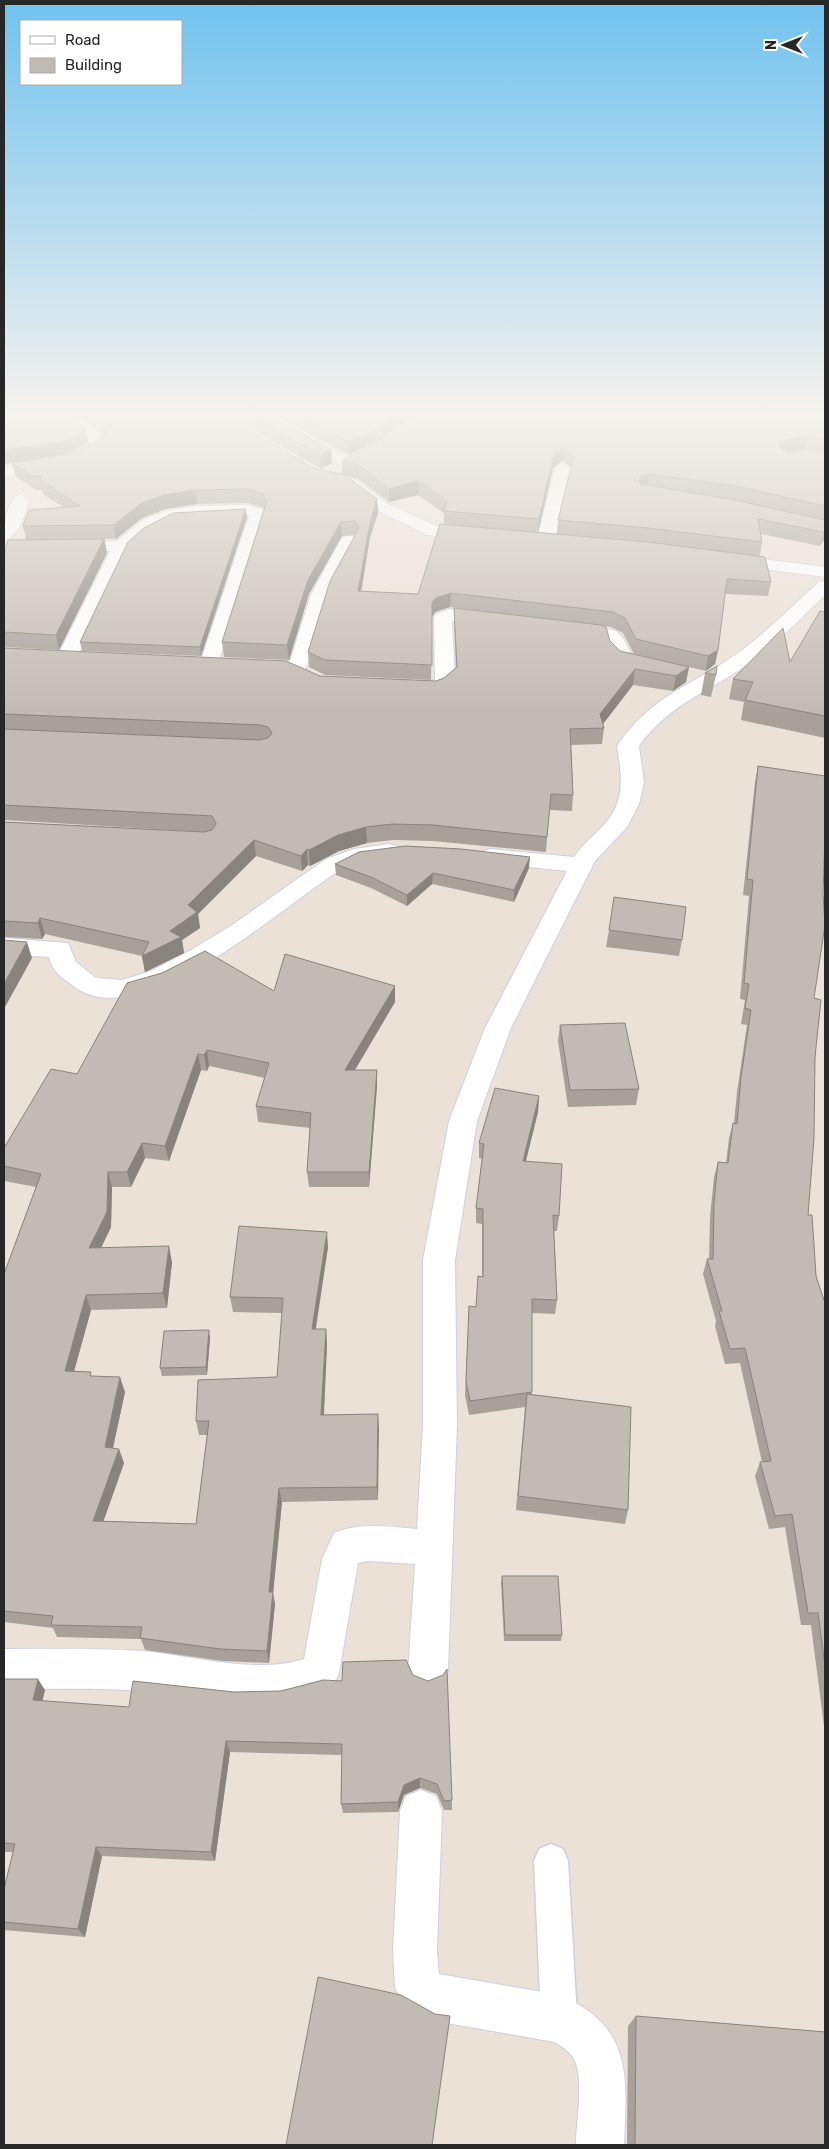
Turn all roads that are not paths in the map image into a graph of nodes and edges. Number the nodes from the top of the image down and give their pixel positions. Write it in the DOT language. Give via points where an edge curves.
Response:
graph roads {
  1 [pos="16,513"];
  2 [pos="185,513"];
  3 [pos="256,513"];
  4 [pos="396,513"];
  5 [pos="547,513"];
  6 [pos="497,537"];
  7 [pos="350,541"];
  8 [pos="565,541"];
  9 [pos="8,543"];
  10 [pos="83,546"];
  11 [pos="121,546"];
  12 [pos="712,558"];
  13 [pos="825,572"];
  14 [pos="825,586"];
  15 [pos="507,620"];
  16 [pos="552,626"];
  17 [pos="67,657"];
  18 [pos="294,667"];
  19 [pos="314,679"];
  20 [pos="706,680"];
  21 [pos="398,688"];
  22 [pos="414,850"];
  23 [pos="473,854"];
  24 [pos="582,865"];
  25 [pos="4,946"];
  26 [pos="434,1548"];
  27 [pos="4,1669"];
  28 [pos="428,1671"];
  29 [pos="421,1811"];
  30 [pos="550,1861"];
  31 [pos="559,2018"];
  32 [pos="600,2145"];
  1 -- 9 [label="street"];
  2 -- 11 [label="street" via="149,523"];
  3 -- 18 [label="street" via="218,664"];
  4 -- 6 [label="street" via="433,530"];
  5 -- 8 [label="street" via="538,539"];
  7 -- 18 [label="street" via="320,595 300,664"];
  10 -- 11 [label="street"];
  11 -- 17 [label="street"];
  12 -- 13 [label="street"];
  14 -- 20 [label="street" via="743,659"];
  15 -- 21 [label="street" via="450,615 442,618 445,682 436,688"];
  16 -- 20 [label="street" via="609,635 626,660"];
  18 -- 19 [label="street"];
  20 -- 24 [label="street" via="655,712 638,731 628,746 633,782 628,804 619,822"];
  22 -- 25 [label="street" via="346,857 202,956 133,988 103,989 83,983 65,966 59,949"];
  23 -- 24 [label="street"];
  24 -- 26 [label="street" via="498,1028 463,1121 439,1260 440,1425"];
  26 -- 27 [label="street" via="368,1543 347,1546 340,1559 319,1673 304,1680 287,1684 143,1671"];
  26 -- 28 [label="street"];
  29 -- 31 [label="street" via="415,1951 418,1987 435,1998"];
  30 -- 31 [label="lane"];
  31 -- 32 [label="street" via="592,2042 601,2067"];
}
